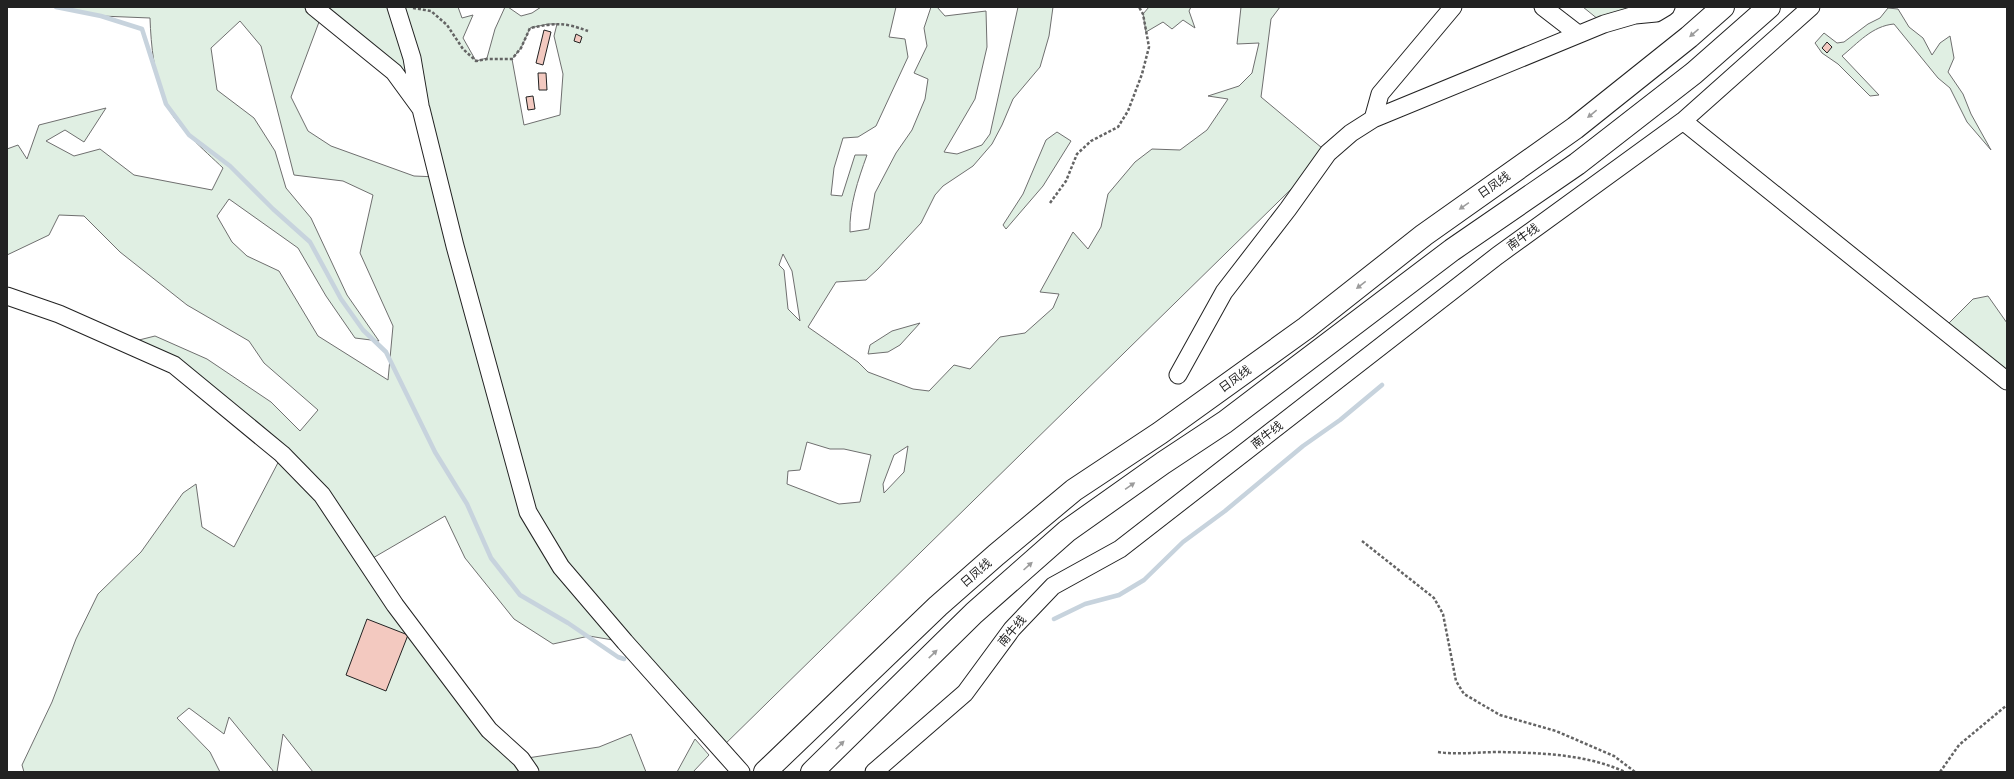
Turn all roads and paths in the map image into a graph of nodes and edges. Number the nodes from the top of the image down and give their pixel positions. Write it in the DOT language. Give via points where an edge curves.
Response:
graph roads {
  1 [pos="314,7"];
  2 [pos="396,7"];
  3 [pos="411,7"];
  4 [pos="1139,7"];
  5 [pos="1453,7"];
  6 [pos="1543,7"];
  7 [pos="1666,7"];
  8 [pos="1723,7"];
  9 [pos="1769,7"];
  10 [pos="1812,7"];
  11 [pos="588,31"];
  12 [pos="1578,34"];
  13 [pos="421,109"];
  14 [pos="1373,119"];
  15 [pos="1683,120"];
  16 [pos="1050,203"];
  17 [pos="7,296"];
  18 [pos="1178,375"];
  19 [pos="2007,381"];
  20 [pos="1362,541"];
  21 [pos="2007,705"];
  22 [pos="1438,752"];
  23 [pos="530,772"];
  24 [pos="741,772"];
  25 [pos="765,772"];
  26 [pos="812,772"];
  27 [pos="874,772"];
  28 [pos="1625,772"];
  29 [pos="1635,772"];
  30 [pos="1940,772"];
  1 -- 13 [label="street" via="394,72"];
  2 -- 13 [label="street" via="412,58"];
  3 -- 11 [label="path" via="432,11 447,25 463,49 476,61 487,58 512,59 530,28 548,24 567,24"];
  4 -- 16 [label="path" via="1143,14 1149,47 1128,111 1118,127 1091,141 1077,154 1066,181"];
  5 -- 14 [label="street" via="1380,94"];
  6 -- 12 [label="street"];
  7 -- 12 [label="street" via="1656,13 1635,15"];
  8 -- 25 [label="highway, 日凤线, one-way" via="1575,128 1424,235 1300,332 1160,433 1074,490 938,606"];
  26 -- 9 [label="highway, one-way" via="974,613 1067,531 1225,422 1452,250 1577,164 1694,73"];
  10 -- 15 [label="street, 南牛线"];
  12 -- 14 [label="street"];
  13 -- 24 [label="street" via="455,246 528,512 561,567"];
  14 -- 18 [label="street" via="1351,133 1328,153 1224,292"];
  15 -- 19 [label="street"];
  15 -- 27 [label="street, 南牛线" via="1497,256 1120,549 1053,586 1012,629 965,693"];
  17 -- 23 [label="street" via="59,314 174,364 282,454 322,495 395,606 488,730 521,759"];
  20 -- 29 [label="path" via="1434,598 1443,614 1456,681 1464,694 1500,715 1556,731 1614,756"];
  21 -- 30 [label="path" via="1960,745"];
  22 -- 28 [label="path" via="1457,755 1498,752 1567,756 1597,762"];
}
